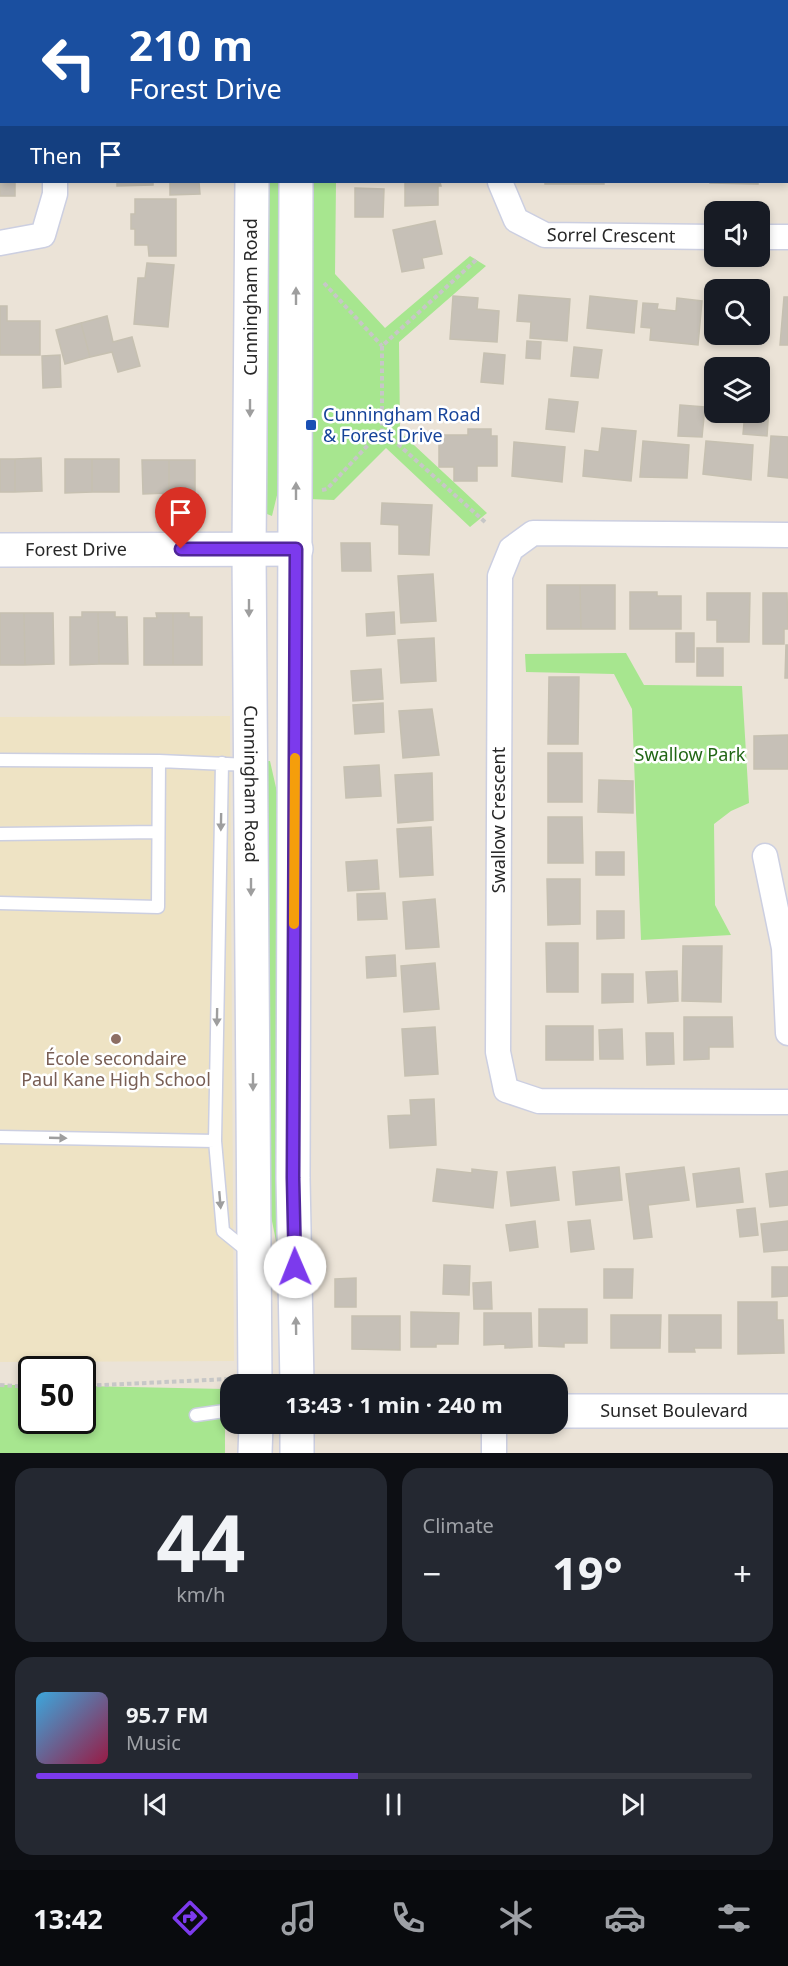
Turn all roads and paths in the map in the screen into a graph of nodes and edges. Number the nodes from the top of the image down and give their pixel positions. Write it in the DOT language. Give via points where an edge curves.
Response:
graph roads {
  1 [pos="55,183"];
  2 [pos="252,183"];
  3 [pos="296,183"];
  4 [pos="500,183"];
  5 [pos="704,237"];
  6 [pos="770,237"];
  7 [pos="788,237"];
  8 [pos="0,243"];
  9 [pos="476,260"];
  10 [pos="322,282"];
  11 [pos="382,346"];
  12 [pos="382,430"];
  13 [pos="321,490"];
  14 [pos="484,522"];
  15 [pos="788,535"];
  16 [pos="296,549"];
  17 [pos="0,550"];
  18 [pos="249,550"];
  19 [pos="0,760"];
  20 [pos="159,761"];
  21 [pos="236,764"];
  22 [pos="158,832"];
  23 [pos="0,834"];
  24 [pos="765,856"];
  25 [pos="0,903"];
  26 [pos="788,1033"];
  27 [pos="788,1102"];
  28 [pos="0,1137"];
  29 [pos="215,1142"];
  30 [pos="254,1256"];
  31 [pos="245,1374"];
  32 [pos="297,1374"];
  33 [pos="220,1383"];
  34 [pos="0,1385"];
  35 [pos="18,1386"];
  36 [pos="96,1386"];
  37 [pos="568,1411"];
  38 [pos="788,1411"];
  39 [pos="220,1412"];
  40 [pos="196,1415"];
  41 [pos="256,1434"];
  42 [pos="297,1434"];
  43 [pos="494,1434"];
  44 [pos="255,1453"];
  45 [pos="297,1453"];
  46 [pos="494,1453"];
  1 -- 8 [label="street" via="43,235"];
  2 -- 18 [label="main road, Cunningham Road, one-way"];
  16 -- 3 [label="main road, one-way"];
  4 -- 5 [label="street, Sorrel Crescent" via="516,220 545,235"];
  6 -- 7 [label="street"];
  9 -- 11 [label="path"];
  10 -- 11 [label="path"];
  11 -- 12 [label="path"];
  12 -- 13 [label="path" via="327,489"];
  12 -- 14 [label="path"];
  15 -- 27 [label="street, Swallow Crescent" via="533,533 511,549 500,576 498,1040 506,1090 539,1101"];
  16 -- 18 [label="main road, Forest Drive"];
  32 -- 16 [label="main road, one-way" via="293,1178"];
  17 -- 18 [label="main road, Forest Drive"];
  18 -- 21 [label="main road, Cunningham Road, one-way"];
  19 -- 20 [label="lane"];
  20 -- 21 [label="lane"];
  20 -- 22 [label="lane"];
  21 -- 29 [label="lane, one-way"];
  21 -- 30 [label="main road, Cunningham Road, one-way"];
  22 -- 23 [label="lane"];
  22 -- 25 [label="lane" via="158,907"];
  24 -- 26 [label="street" via="784,948"];
  28 -- 29 [label="lane, one-way"];
  29 -- 30 [label="lane, one-way" via="223,1231"];
  30 -- 31 [label="main road, Cunningham Road"];
  33 -- 36 [label="path"];
  34 -- 35 [label="path"];
  37 -- 38 [label="main road, Sunset Boulevard"];
  39 -- 40 [label="lane"];
  41 -- 44 [label="main road"];
  42 -- 45 [label="main road"];
  43 -- 46 [label="street"];
}
